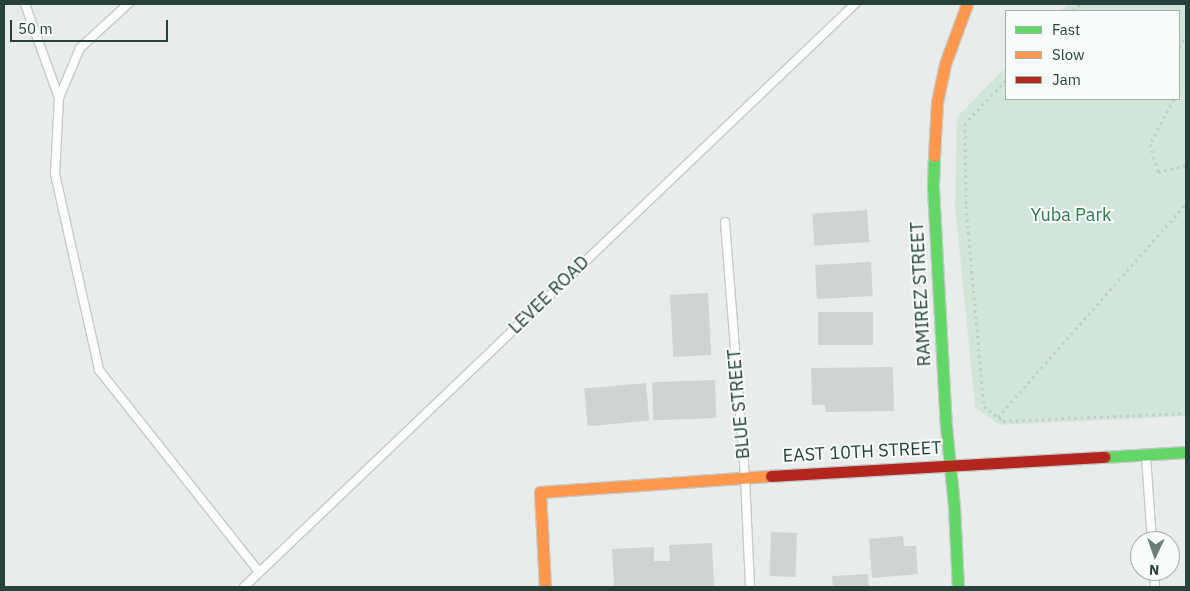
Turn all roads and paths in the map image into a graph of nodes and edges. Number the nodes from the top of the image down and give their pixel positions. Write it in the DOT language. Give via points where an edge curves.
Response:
graph roads {
  1 [pos="25,4"];
  2 [pos="128,4"];
  3 [pos="855,4"];
  4 [pos="966,4"];
  5 [pos="1186,35"];
  6 [pos="1180,46"];
  7 [pos="1005,81"];
  8 [pos="59,98"];
  9 [pos="1173,100"];
  10 [pos="1186,165"];
  11 [pos="1186,204"];
  12 [pos="725,222"];
  13 [pos="1186,413"];
  14 [pos="998,417"];
  15 [pos="1186,452"];
  16 [pos="1146,454"];
  17 [pos="950,465"];
  18 [pos="745,477"];
  19 [pos="1151,531"];
  20 [pos="259,572"];
  21 [pos="244,587"];
  22 [pos="545,587"];
  23 [pos="750,587"];
  24 [pos="958,587"];
  1 -- 8 [label="lane"];
  2 -- 8 [label="lane" via="80,48"];
  3 -- 20 [label="lane, LEVEE ROAD"];
  4 -- 17 [label="street, RAMIREZ STREET" via="945,64 937,102 934,146 933,188"];
  5 -- 6 [label="path"];
  7 -- 14 [label="path" via="965,123 966,206 984,406"];
  8 -- 20 [label="lane" via="55,174 99,370"];
  9 -- 10 [label="path" via="1150,144 1158,172"];
  11 -- 14 [label="path"];
  12 -- 18 [label="lane, BLUE STREET"];
  13 -- 14 [label="path" via="1003,422"];
  15 -- 16 [label="street, EAST 10TH STREET"];
  16 -- 17 [label="street, EAST 10TH STREET"];
  16 -- 19 [label="lane"];
  17 -- 18 [label="street, EAST 10TH STREET"];
  17 -- 24 [label="street, RAMIREZ STREET"];
  18 -- 22 [label="street, EAST 10TH STREET" via="540,492"];
  18 -- 23 [label="lane, BLUE STREET"];
  20 -- 21 [label="lane, LEVEE ROAD"];
}
